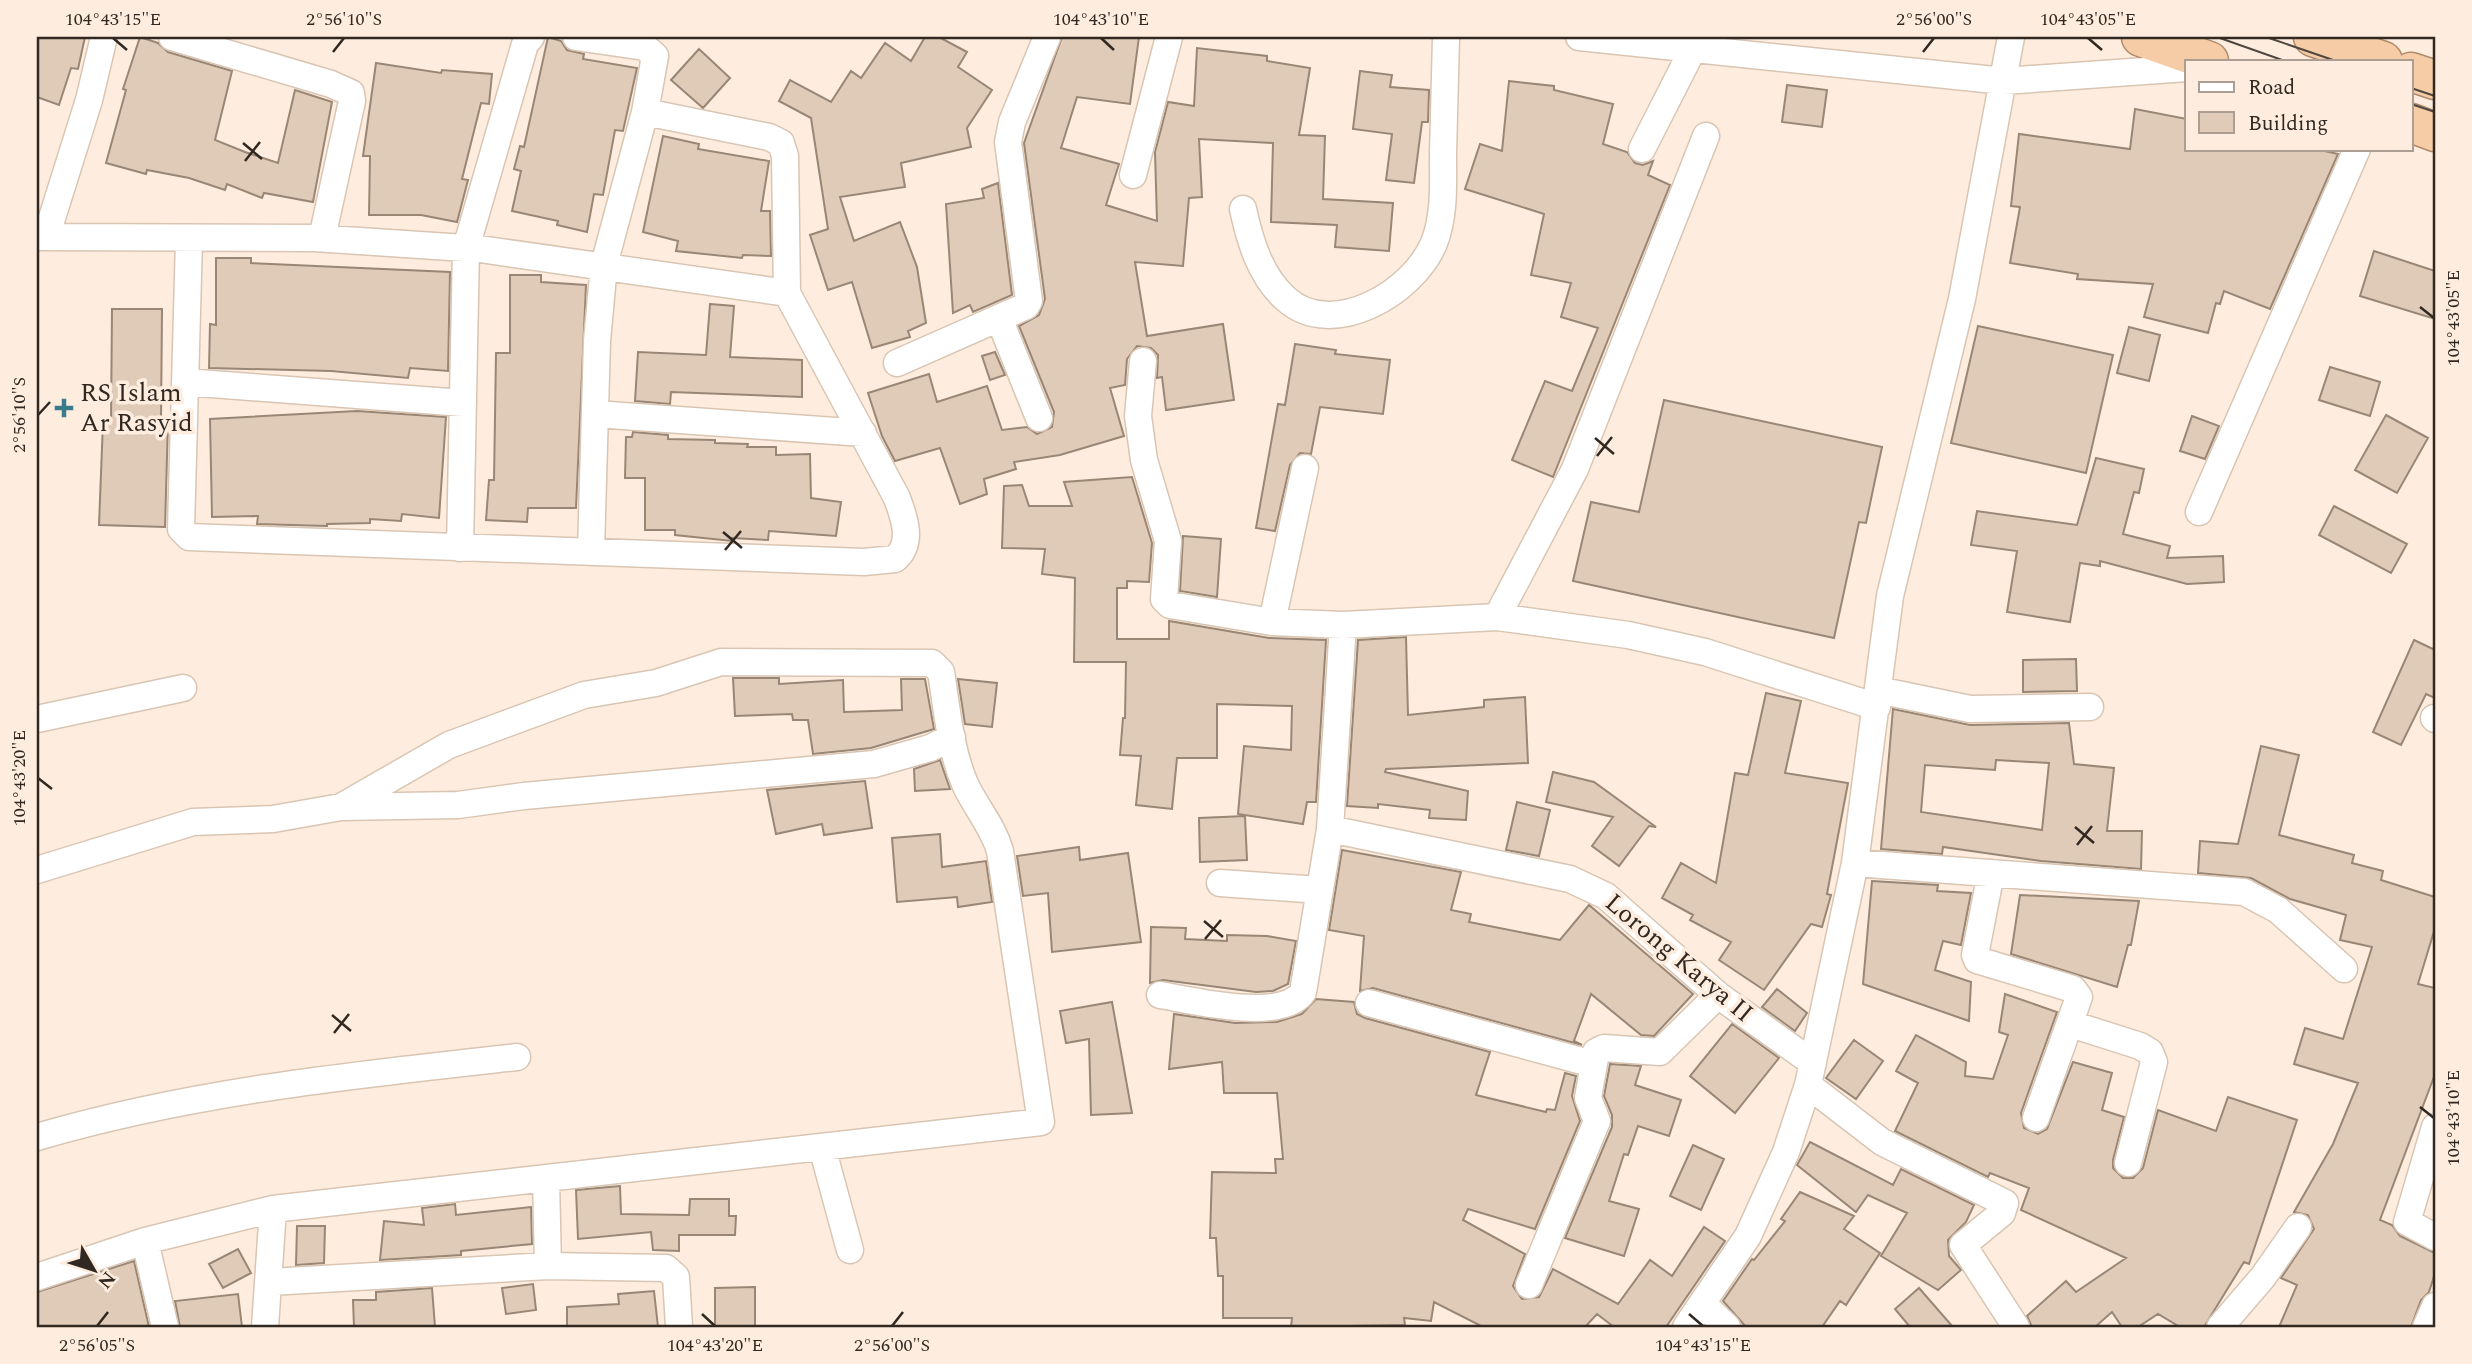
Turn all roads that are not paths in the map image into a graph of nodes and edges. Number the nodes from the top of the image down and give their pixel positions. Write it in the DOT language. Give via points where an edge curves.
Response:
graph roads {
  1 [pos="104,37"];
  2 [pos="172,37"];
  3 [pos="531,37"];
  4 [pos="576,37"];
  5 [pos="1047,37"];
  6 [pos="1170,37"];
  7 [pos="1446,37"];
  8 [pos="1579,37"];
  9 [pos="2011,37"];
  10 [pos="2141,37"];
  11 [pos="2313,37"];
  12 [pos="1693,49"];
  13 [pos="2206,60"];
  14 [pos="2380,60"];
  15 [pos="2185,68"];
  16 [pos="2412,72"];
  17 [pos="2435,80"];
  18 [pos="2004,81"];
  19 [pos="645,112"];
  20 [pos="2412,123"];
  21 [pos="2435,132"];
  22 [pos="1706,136"];
  23 [pos="1642,149"];
  24 [pos="2357,150"];
  25 [pos="1133,175"];
  26 [pos="1243,209"];
  27 [pos="41,237"];
  28 [pos="322,238"];
  29 [pos="189,240"];
  30 [pos="466,248"];
  31 [pos="604,265"];
  32 [pos="787,293"];
  33 [pos="999,318"];
  34 [pos="1143,361"];
  35 [pos="897,363"];
  36 [pos="186,382"];
  37 [pos="463,402"];
  38 [pos="595,414"];
  39 [pos="1039,418"];
  40 [pos="863,433"];
  41 [pos="1305,468"];
  42 [pos="2199,512"];
  43 [pos="460,548"];
  44 [pos="591,551"];
  45 [pos="1497,617"];
  46 [pos="1272,622"];
  47 [pos="1343,625"];
  48 [pos="183,688"];
  49 [pos="1877,698"];
  50 [pos="2090,707"];
  51 [pos="37,719"];
  52 [pos="952,737"];
  53 [pos="341,807"];
  54 [pos="1330,829"];
  55 [pos="1855,863"];
  56 [pos="37,870"];
  57 [pos="1991,873"];
  58 [pos="1220,883"];
  59 [pos="1320,890"];
  60 [pos="2344,969"];
  61 [pos="1160,995"];
  62 [pos="1718,995"];
  63 [pos="1369,1003"];
  64 [pos="2071,1024"];
  65 [pos="517,1057"];
  66 [pos="1593,1064"];
  67 [pos="1810,1074"];
  68 [pos="2036,1118"];
  69 [pos="37,1137"];
  70 [pos="2433,1140"];
  71 [pos="822,1147"];
  72 [pos="2128,1163"];
  73 [pos="546,1180"];
  74 [pos="273,1209"];
  75 [pos="2298,1227"];
  76 [pos="2435,1237"];
  77 [pos="145,1241"];
  78 [pos="850,1250"];
  79 [pos="548,1266"];
  80 [pos="37,1277"];
  81 [pos="270,1282"];
  82 [pos="1529,1285"];
  83 [pos="1703,1304"];
  84 [pos="2435,1306"];
  85 [pos="164,1327"];
  86 [pos="265,1327"];
  87 [pos="679,1327"];
  88 [pos="1686,1327"];
  89 [pos="1727,1327"];
  90 [pos="2017,1327"];
  91 [pos="2220,1327"];
  92 [pos="2426,1327"];
  1 -- 27 [label="street" via="89,100"];
  2 -- 28 [label="street" via="351,93"];
  3 -- 30 [label="street" via="525,44"];
  4 -- 19 [label="street" via="654,52"];
  5 -- 33 [label="street" via="1008,142 1030,298 1026,306"];
  6 -- 25 [label="street"];
  7 -- 26 [label="street" via="1439,227 1421,266 1405,283 1362,309 1339,313 1302,310 1286,299 1260,263 1250,243"];
  8 -- 12 [label="street"];
  9 -- 18 [label="street"];
  10 -- 13 [label="highway"];
  11 -- 14 [label="highway"];
  12 -- 18 [label="street"];
  12 -- 23 [label="street"];
  15 -- 18 [label="street"];
  16 -- 17 [label="highway"];
  18 -- 49 [label="street" via="1962,299 1890,596"];
  19 -- 31 [label="street"];
  19 -- 32 [label="street" via="780,143 785,156"];
  20 -- 21 [label="highway"];
  22 -- 45 [label="street" via="1576,469"];
  24 -- 42 [label="street"];
  27 -- 29 [label="street"];
  28 -- 29 [label="street"];
  28 -- 30 [label="street"];
  29 -- 36 [label="street"];
  30 -- 31 [label="street"];
  30 -- 37 [label="street"];
  31 -- 32 [label="street"];
  31 -- 38 [label="street"];
  32 -- 40 [label="street"];
  33 -- 35 [label="street"];
  33 -- 39 [label="street"];
  34 -- 46 [label="street" via="1138,416 1144,460 1168,541 1166,603"];
  36 -- 37 [label="street"];
  36 -- 43 [label="street" via="181,529 189,537"];
  37 -- 43 [label="street"];
  38 -- 40 [label="street"];
  38 -- 44 [label="street"];
  40 -- 44 [label="street" via="906,522 906,540 895,559 864,562"];
  41 -- 46 [label="street"];
  43 -- 44 [label="street"];
  45 -- 47 [label="street"];
  45 -- 49 [label="street" via="1667,642"];
  46 -- 47 [label="street"];
  47 -- 54 [label="street"];
  48 -- 51 [label="street"];
  49 -- 50 [label="street" via="1970,709"];
  49 -- 55 [label="street"];
  52 -- 53 [label="street" via="874,765 458,805"];
  52 -- 53 [label="street" via="941,672 932,663 721,662 656,683 584,695 449,745"];
  52 -- 71 [label="street" via="965,783 991,825 1000,851 1041,1122"];
  53 -- 56 [label="street" via="273,819 193,822"];
  54 -- 59 [label="street"];
  54 -- 62 [label="street, Lorong Karya II" via="1583,884 1606,896"];
  55 -- 57 [label="street"];
  55 -- 67 [label="street"];
  57 -- 60 [label="street" via="2244,892 2278,910"];
  57 -- 64 [label="street" via="1976,957 1983,963 2073,989 2079,997"];
  58 -- 59 [label="street"];
  59 -- 61 [label="street" via="1303,992 1297,999 1238,1010"];
  62 -- 66 [label="street" via="1660,1052 1604,1048 1597,1052"];
  62 -- 67 [label="street, Lorong Karya II"];
  63 -- 66 [label="street"];
  64 -- 68 [label="street"];
  64 -- 72 [label="street" via="2150,1052 2154,1062"];
  65 -- 69 [label="street" via="242,1089 108,1116"];
  66 -- 82 [label="street" via="1588,1098 1597,1121"];
  67 -- 83 [label="street" via="1786,1152 1748,1236"];
  67 -- 90 [label="street, Lorong Karya II" via="1882,1142 2005,1203 2002,1213 1963,1245"];
  70 -- 76 [label="street" via="2407,1223"];
  71 -- 73 [label="street"];
  71 -- 78 [label="street"];
  73 -- 74 [label="street"];
  73 -- 79 [label="street"];
  74 -- 77 [label="street"];
  74 -- 81 [label="street"];
  75 -- 91 [label="street"];
  77 -- 80 [label="street"];
  77 -- 85 [label="street"];
  79 -- 81 [label="street"];
  79 -- 87 [label="street" via="669,1269 676,1277"];
  81 -- 86 [label="street"];
  83 -- 88 [label="street"];
  83 -- 89 [label="street"];
  84 -- 92 [label="street"];
}
